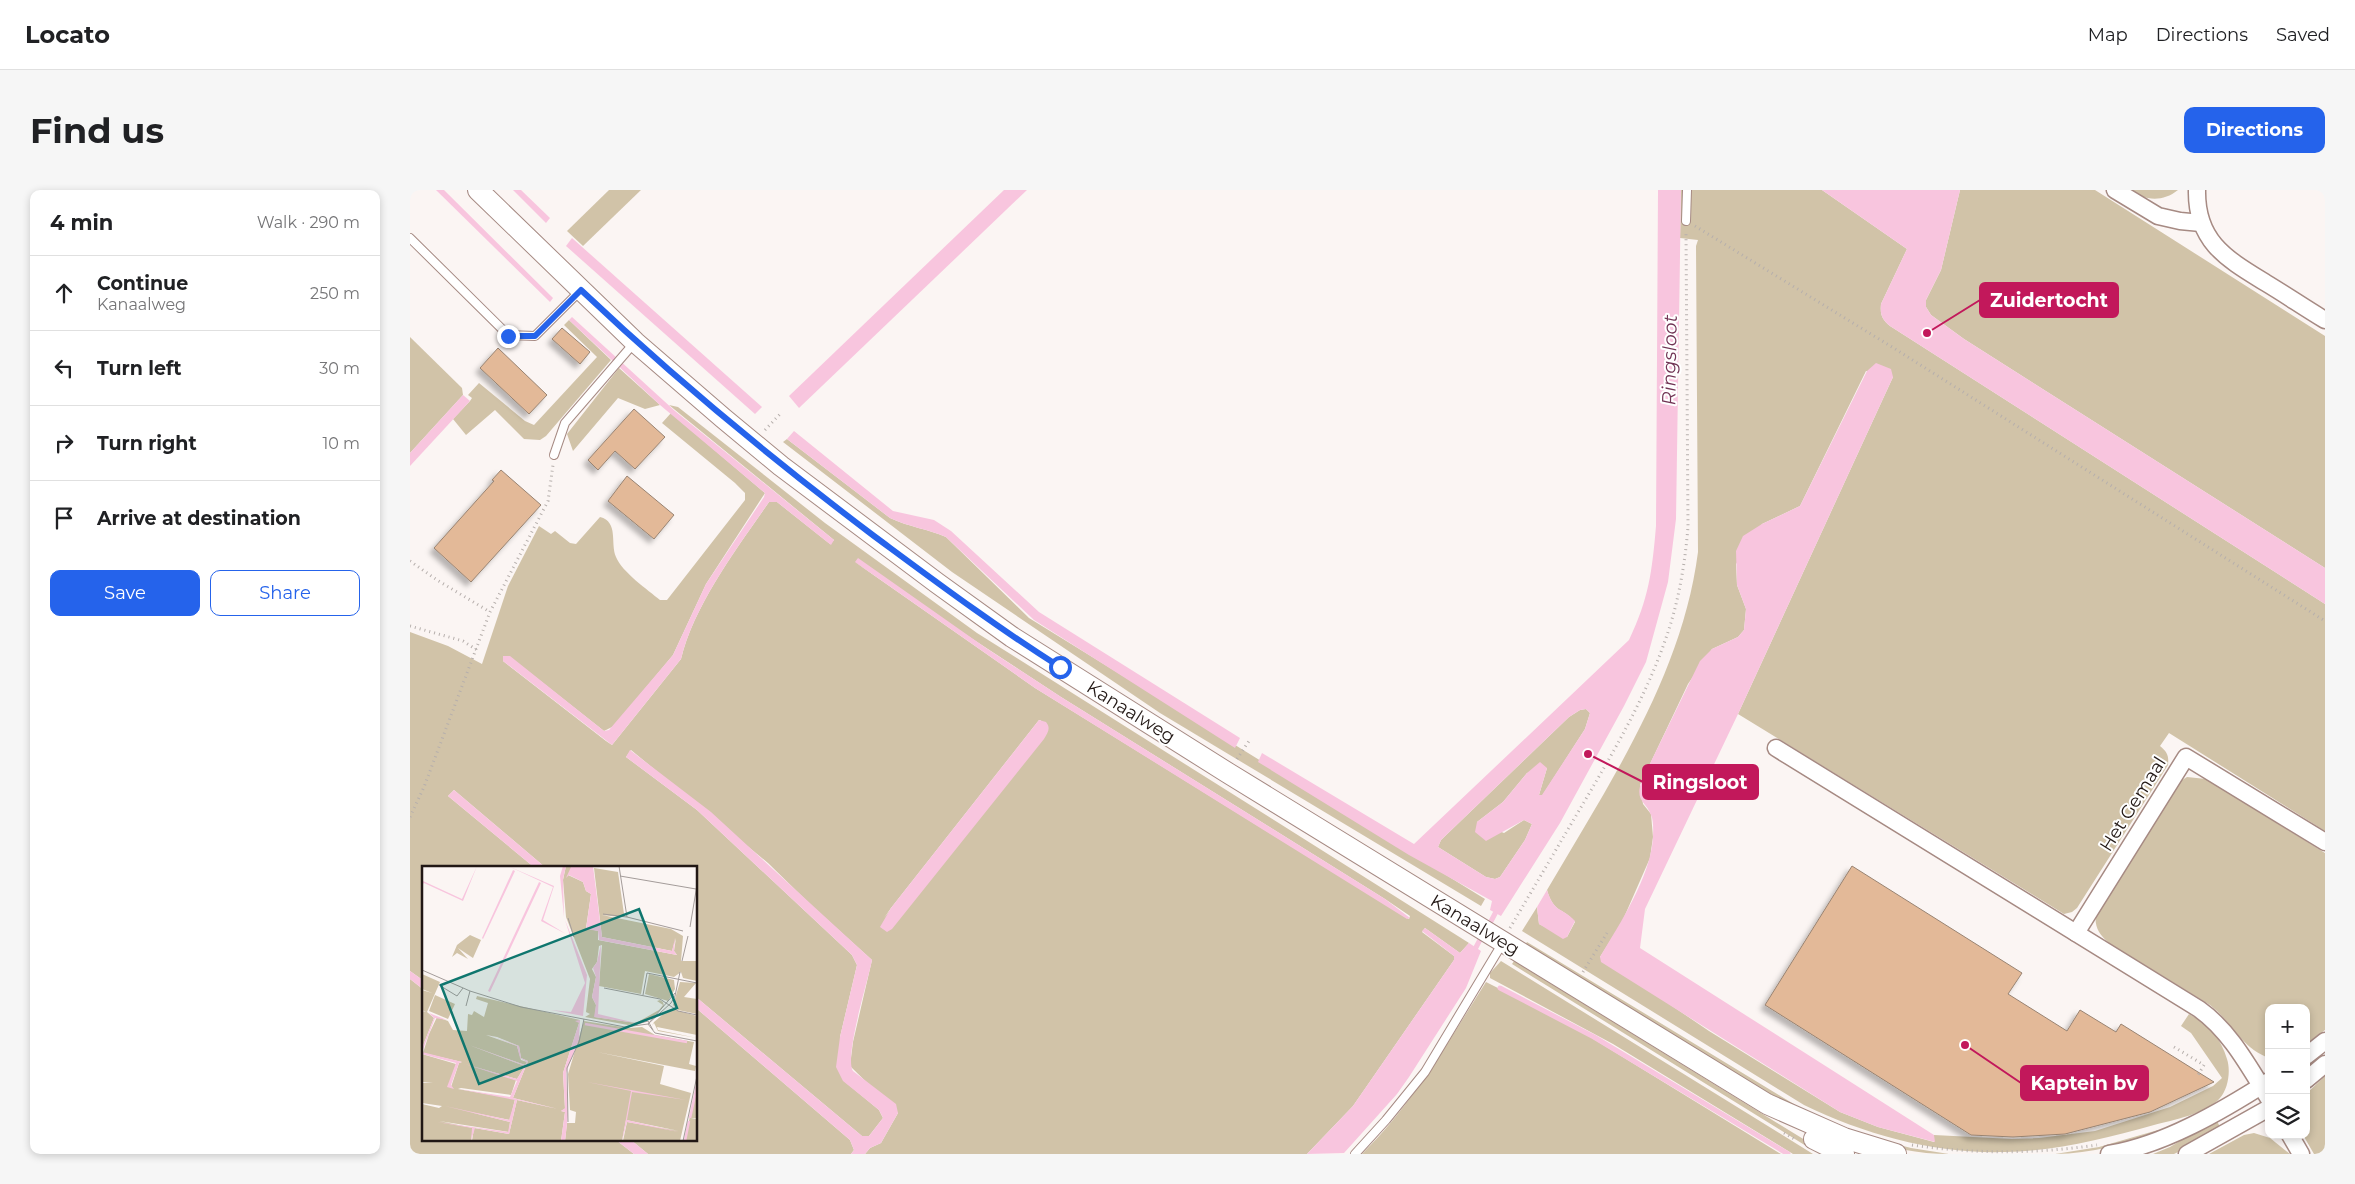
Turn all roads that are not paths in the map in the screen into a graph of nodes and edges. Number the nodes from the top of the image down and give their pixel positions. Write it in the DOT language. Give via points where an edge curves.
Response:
graph roads {
  1 [pos="478,190"];
  2 [pos="1688,190"];
  3 [pos="2115,190"];
  4 [pos="2197,190"];
  5 [pos="1686,221"];
  6 [pos="2202,223"];
  7 [pos="410,238"];
  8 [pos="581,290"];
  9 [pos="2325,320"];
  10 [pos="636,342"];
  11 [pos="554,454"];
  12 [pos="1776,748"];
  13 [pos="2325,842"];
  14 [pos="1507,933"];
  15 [pos="2076,933"];
  16 [pos="2325,1042"];
  17 [pos="2310,1053"];
  18 [pos="2325,1064"];
  19 [pos="2310,1077"];
  20 [pos="2265,1088"];
  21 [pos="2265,1089"];
  22 [pos="1767,1104"];
  23 [pos="2265,1110"];
  24 [pos="2292,1139"];
  25 [pos="1900,1149"];
  26 [pos="1355,1154"];
  27 [pos="1844,1154"];
  28 [pos="2109,1154"];
  29 [pos="2187,1154"];
  30 [pos="2301,1154"];
  1 -- 8 [label="street, Kanaalweg"];
  2 -- 5 [label="lane"];
  3 -- 6 [label="street" via="2158,216"];
  4 -- 6 [label="street"];
  6 -- 9 [label="street" via="2225,257"];
  7 -- 8 [label="lane" via="508,336 535,336"];
  8 -- 10 [label="street, Kanaalweg"];
  10 -- 11 [label="lane" via="565,423"];
  10 -- 14 [label="street, Kanaalweg" via="758,433 929,577 1012,637 1472,924"];
  12 -- 15 [label="street"];
  13 -- 15 [label="street, Het Gemaal" via="2186,757"];
  14 -- 22 [label="street, Kanaalweg" via="1581,976"];
  14 -- 26 [label="lane" via="1425,1072"];
  15 -- 20 [label="street" via="2208,1015"];
  16 -- 17 [label="street"];
  18 -- 19 [label="street"];
  21 -- 28 [label="street" via="2176,1133"];
  22 -- 25 [label="street, Kanaalweg" via="1844,1138"];
  22 -- 27 [label="street, Kanaalweg" via="1788,1123"];
  23 -- 29 [label="street"];
  24 -- 30 [label="street"];
}
